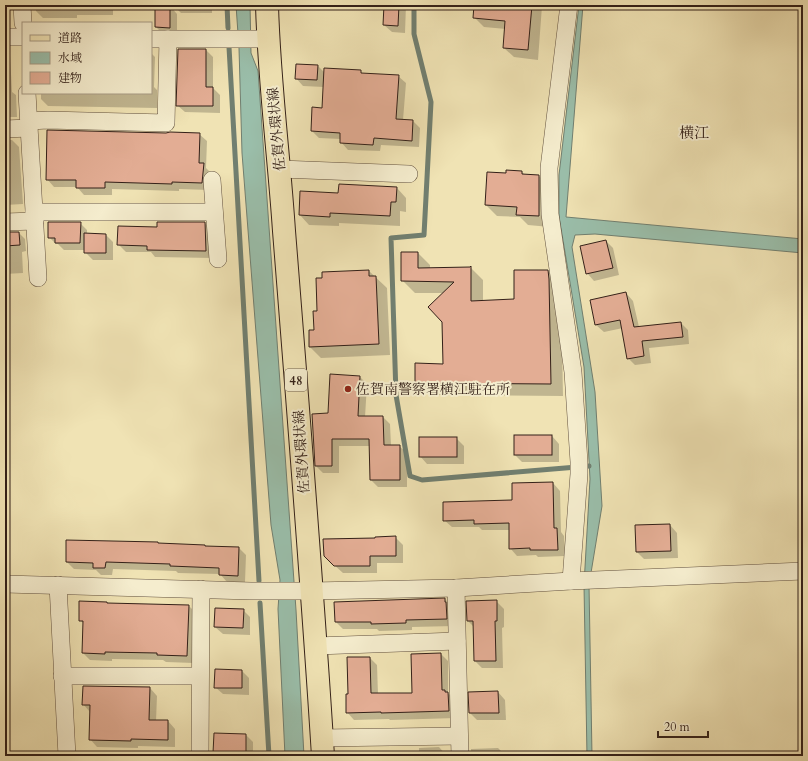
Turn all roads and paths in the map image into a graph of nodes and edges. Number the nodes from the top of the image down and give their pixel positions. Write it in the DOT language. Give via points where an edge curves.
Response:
graph roads {
  1 [pos="22,5"];
  2 [pos="267,5"];
  3 [pos="569,5"];
  4 [pos="23,22"];
  5 [pos="5,36"];
  6 [pos="22,37"];
  7 [pos="152,39"];
  8 [pos="168,39"];
  9 [pos="261,39"];
  10 [pos="27,94"];
  11 [pos="29,125"];
  12 [pos="5,129"];
  13 [pos="280,169"];
  14 [pos="409,174"];
  15 [pos="212,180"];
  16 [pos="214,212"];
  17 [pos="34,216"];
  18 [pos="5,222"];
  19 [pos="218,259"];
  20 [pos="38,278"];
  21 [pos="803,570"];
  22 [pos="582,580"];
  23 [pos="5,584"];
  24 [pos="58,585"];
  25 [pos="456,588"];
  26 [pos="201,590"];
  27 [pos="308,591"];
  28 [pos="458,641"];
  29 [pos="316,646"];
  30 [pos="62,676"];
  31 [pos="200,676"];
  32 [pos="459,736"];
  33 [pos="322,747"];
  34 [pos="67,756"];
  35 [pos="200,756"];
  36 [pos="460,756"];
  1 -- 4 [label="street"];
  2 -- 9 [label="main road, 佐賀外環状線 / 48"];
  3 -- 22 [label="street" via="550,168 550,214 573,372"];
  5 -- 6 [label="street"];
  7 -- 8 [label="street"];
  8 -- 9 [label="street"];
  8 -- 11 [label="street" via="166,123 48,120"];
  9 -- 13 [label="main road, 佐賀外環状線 / 48"];
  10 -- 11 [label="street"];
  11 -- 12 [label="street"];
  11 -- 17 [label="street"];
  13 -- 14 [label="street"];
  13 -- 27 [label="main road, 佐賀外環状線 / 48"];
  15 -- 16 [label="street"];
  16 -- 17 [label="street"];
  16 -- 19 [label="street"];
  17 -- 18 [label="street"];
  17 -- 20 [label="street"];
  21 -- 22 [label="street"];
  22 -- 25 [label="street"];
  23 -- 24 [label="street"];
  24 -- 26 [label="street"];
  24 -- 30 [label="street"];
  25 -- 27 [label="street"];
  25 -- 28 [label="street"];
  26 -- 27 [label="street"];
  26 -- 31 [label="street"];
  27 -- 29 [label="main road, 佐賀外環状線 / 48"];
  28 -- 29 [label="street"];
  28 -- 32 [label="street"];
  29 -- 33 [label="main road, 佐賀外環状線 / 48"];
  30 -- 31 [label="street"];
  30 -- 34 [label="street"];
  31 -- 35 [label="street"];
  32 -- 33 [label="street"];
  32 -- 36 [label="street"];
}
